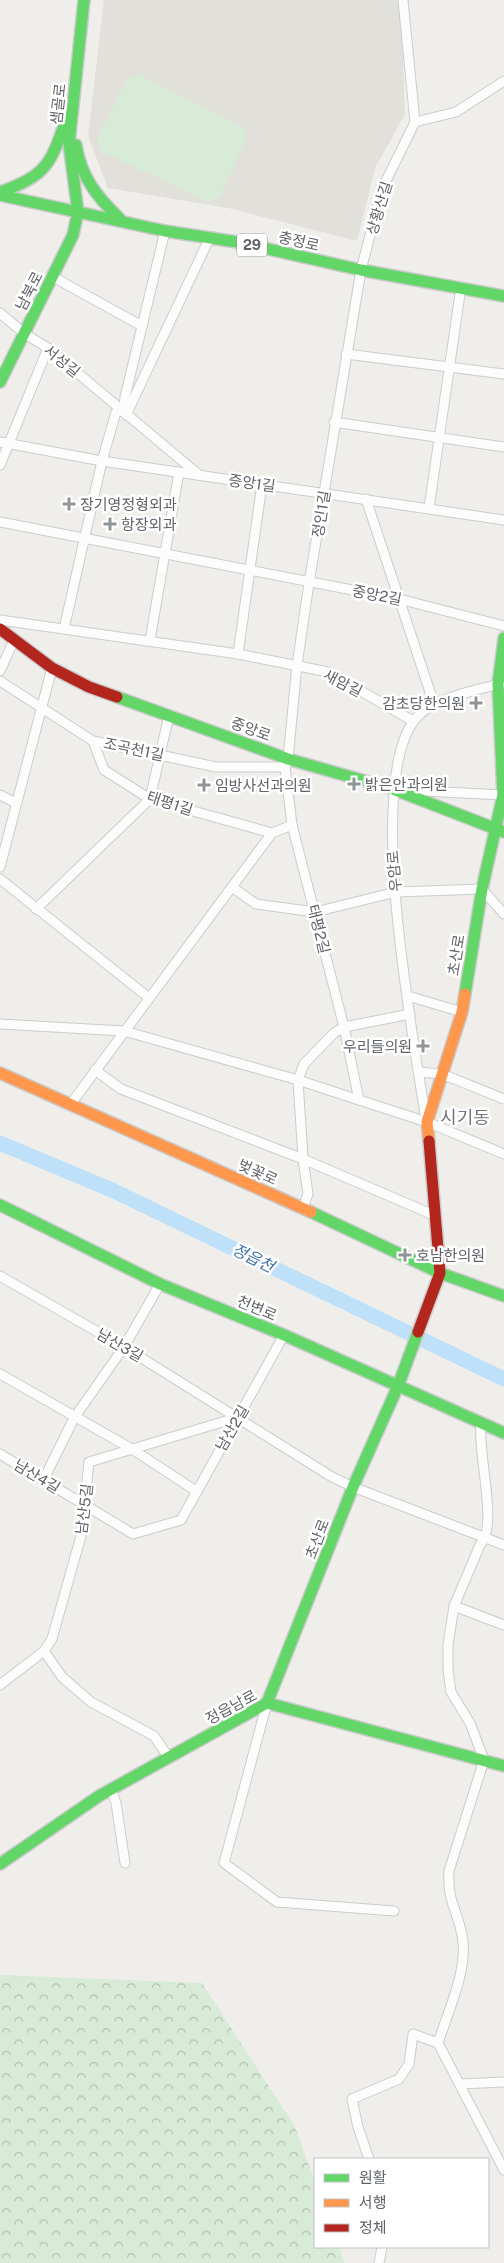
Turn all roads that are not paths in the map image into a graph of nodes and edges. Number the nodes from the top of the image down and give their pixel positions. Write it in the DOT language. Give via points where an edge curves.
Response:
graph roads {
  1 [pos="84,0"];
  2 [pos="403,0"];
  3 [pos="504,80"];
  4 [pos="73,98"];
  5 [pos="415,122"];
  6 [pos="0,193"];
  7 [pos="78,212"];
  8 [pos="120,219"];
  9 [pos="166,231"];
  10 [pos="210,236"];
  11 [pos="361,270"];
  12 [pos="53,277"];
  13 [pos="461,287"];
  14 [pos="504,296"];
  15 [pos="0,313"];
  16 [pos="142,326"];
  17 [pos="25,334"];
  18 [pos="48,348"];
  19 [pos="346,354"];
  20 [pos="449,368"];
  21 [pos="504,374"];
  22 [pos="0,382"];
  23 [pos="125,413"];
  24 [pos="334,422"];
  25 [pos="439,437"];
  26 [pos="4,443"];
  27 [pos="504,447"];
  28 [pos="102,461"];
  29 [pos="0,465"];
  30 [pos="179,472"];
  31 [pos="199,475"];
  32 [pos="262,484"];
  33 [pos="324,494"];
  34 [pos="366,499"];
  35 [pos="429,508"];
  36 [pos="504,520"];
  37 [pos="0,522"];
  38 [pos="84,537"];
  39 [pos="163,554"];
  40 [pos="249,571"];
  41 [pos="309,583"];
  42 [pos="398,599"];
  43 [pos="0,620"];
  44 [pos="504,626"];
  45 [pos="64,628"];
  46 [pos="0,629"];
  47 [pos="504,638"];
  48 [pos="14,640"];
  49 [pos="150,640"];
  50 [pos="238,654"];
  51 [pos="297,665"];
  52 [pos="52,668"];
  53 [pos="0,671"];
  54 [pos="0,681"];
  55 [pos="501,683"];
  56 [pos="434,704"];
  57 [pos="41,709"];
  58 [pos="169,715"];
  59 [pos="413,722"];
  60 [pos="93,741"];
  61 [pos="161,754"];
  62 [pos="287,763"];
  63 [pos="393,789"];
  64 [pos="0,795"];
  65 [pos="503,795"];
  66 [pos="150,799"];
  67 [pos="16,804"];
  68 [pos="292,825"];
  69 [pos="499,831"];
  70 [pos="272,833"];
  71 [pos="0,866"];
  72 [pos="0,879"];
  73 [pos="232,887"];
  74 [pos="482,889"];
  75 [pos="396,892"];
  76 [pos="36,909"];
  77 [pos="315,912"];
  78 [pos="504,914"];
  79 [pos="408,996"];
  80 [pos="149,998"];
  81 [pos="462,1012"];
  82 [pos="410,1014"];
  83 [pos="0,1024"];
  84 [pos="344,1027"];
  85 [pos="124,1031"];
  86 [pos="96,1070"];
  87 [pos="419,1072"];
  88 [pos="0,1073"];
  89 [pos="442,1074"];
  90 [pos="298,1080"];
  91 [pos="504,1099"];
  92 [pos="359,1100"];
  93 [pos="70,1105"];
  94 [pos="426,1122"];
  95 [pos="504,1154"];
  96 [pos="302,1159"];
  97 [pos="0,1205"];
  98 [pos="303,1208"];
  99 [pos="436,1216"];
  100 [pos="440,1273"];
  101 [pos="0,1276"];
  102 [pos="160,1284"];
  103 [pos="504,1296"];
  104 [pos="284,1336"];
  105 [pos="124,1347"];
  106 [pos="0,1374"];
  107 [pos="398,1386"];
  108 [pos="239,1417"];
  109 [pos="74,1418"];
  110 [pos="481,1424"];
  111 [pos="504,1433"];
  112 [pos="132,1450"];
  113 [pos="0,1454"];
  114 [pos="44,1479"];
  115 [pos="353,1487"];
  116 [pos="196,1491"];
  117 [pos="86,1506"];
  118 [pos="181,1520"];
  119 [pos="486,1538"];
  120 [pos="504,1545"];
  121 [pos="454,1606"];
  122 [pos="504,1626"];
  123 [pos="44,1651"];
  124 [pos="0,1685"];
  125 [pos="267,1703"];
  126 [pos="169,1758"];
  127 [pos="484,1760"];
  128 [pos="504,1766"];
  129 [pos="112,1789"];
  130 [pos="125,1863"];
  131 [pos="0,1864"];
  132 [pos="394,1911"];
  133 [pos="438,2043"];
  134 [pos="504,2082"];
  135 [pos="460,2084"];
  136 [pos="369,2158"];
  137 [pos="504,2170"];
  138 [pos="382,2248"];
  139 [pos="379,2263"];
  1 -- 4 [label="street, 샘골로"];
  2 -- 5 [label="street"];
  3 -- 5 [label="street" via="456,112"];
  4 -- 6 [label="street" via="45,171 23,186"];
  4 -- 7 [label="street, 샘골로" via="70,162"];
  4 -- 8 [label="street" via="77,154 82,175 90,190"];
  5 -- 11 [label="street, 상황산길" via="382,189"];
  6 -- 7 [label="street, 충정로 / 29"];
  7 -- 8 [label="street, 충정로 / 29"];
  7 -- 12 [label="street, 남북로" via="73,235"];
  8 -- 9 [label="street, 충정로 / 29"];
  9 -- 10 [label="street, 충정로 / 29"];
  9 -- 16 [label="street"];
  10 -- 11 [label="street, 충정로 / 29"];
  10 -- 23 [label="street"];
  11 -- 13 [label="street, 충정로 / 29"];
  11 -- 19 [label="street, 정인1길"];
  12 -- 16 [label="street"];
  12 -- 17 [label="street, 남북로"];
  13 -- 14 [label="street, 충정로 / 29"];
  13 -- 20 [label="street"];
  15 -- 17 [label="street, 서성길"];
  16 -- 23 [label="street" via="125,397"];
  17 -- 18 [label="street, 서성길"];
  17 -- 22 [label="street, 남북로"];
  18 -- 23 [label="street, 서성길"];
  18 -- 26 [label="street"];
  19 -- 20 [label="street"];
  19 -- 24 [label="street, 정인1길"];
  20 -- 21 [label="street"];
  20 -- 25 [label="street"];
  23 -- 28 [label="street" via="116,412"];
  23 -- 31 [label="street, 서성길"];
  24 -- 25 [label="street"];
  24 -- 33 [label="street, 정인1길"];
  25 -- 27 [label="street"];
  25 -- 35 [label="street"];
  26 -- 28 [label="street, 중앙1길"];
  26 -- 29 [label="street"];
  28 -- 30 [label="street, 중앙1길"];
  28 -- 38 [label="street"];
  30 -- 31 [label="street, 중앙1길"];
  30 -- 39 [label="street"];
  31 -- 32 [label="street, 중앙1길"];
  32 -- 33 [label="street, 중앙1길"];
  32 -- 40 [label="street"];
  33 -- 34 [label="street, 중앙1길"];
  33 -- 41 [label="street, 정인1길"];
  34 -- 35 [label="street, 중앙1길"];
  34 -- 42 [label="street"];
  35 -- 36 [label="street, 중앙1길"];
  37 -- 38 [label="street, 중앙2길"];
  38 -- 39 [label="street, 중앙2길"];
  38 -- 45 [label="street"];
  39 -- 40 [label="street, 중앙2길"];
  39 -- 49 [label="street"];
  40 -- 41 [label="street, 중앙2길"];
  40 -- 50 [label="street"];
  41 -- 42 [label="street, 중앙2길"];
  41 -- 51 [label="street, 정인1길"];
  42 -- 44 [label="street, 중앙2길"];
  42 -- 56 [label="street"];
  43 -- 45 [label="street, 새암길"];
  45 -- 49 [label="street, 새암길"];
  46 -- 48 [label="street, 중앙로"];
  47 -- 55 [label="street, 초산로"];
  48 -- 52 [label="street, 중앙로"];
  48 -- 53 [label="street"];
  49 -- 50 [label="street, 새암길"];
  50 -- 51 [label="street, 새암길"];
  51 -- 59 [label="street, 새암길" via="328,672"];
  51 -- 62 [label="street, 정인1길"];
  52 -- 57 [label="street"];
  52 -- 58 [label="street, 중앙로" via="89,687"];
  54 -- 57 [label="street, 조곡천1길"];
  55 -- 56 [label="street, 우암로"];
  55 -- 65 [label="street, 초산로"];
  56 -- 59 [label="street, 우암로"];
  57 -- 60 [label="street, 조곡천1길"];
  57 -- 67 [label="street"];
  58 -- 61 [label="street"];
  58 -- 62 [label="street, 중앙로"];
  59 -- 63 [label="street, 우암로" via="401,750"];
  60 -- 61 [label="street, 조곡천1길"];
  60 -- 66 [label="street, 태평1길" via="104,770"];
  61 -- 62 [label="street, 조곡천1길" via="216,767"];
  61 -- 66 [label="street"];
  62 -- 63 [label="street, 중앙로"];
  62 -- 68 [label="street, 태평2길"];
  63 -- 65 [label="street"];
  63 -- 69 [label="street, 중앙로"];
  63 -- 75 [label="street, 우암로" via="392,842"];
  64 -- 67 [label="street"];
  65 -- 69 [label="street, 초산로"];
  66 -- 70 [label="street, 태평1길"];
  66 -- 76 [label="street"];
  67 -- 71 [label="street"];
  68 -- 70 [label="street"];
  68 -- 77 [label="street, 태평2길"];
  69 -- 74 [label="street, 초산로"];
  70 -- 73 [label="street"];
  72 -- 76 [label="street"];
  73 -- 77 [label="street" via="256,904"];
  73 -- 80 [label="street"];
  74 -- 75 [label="street"];
  74 -- 78 [label="street"];
  74 -- 81 [label="street, 초산로"];
  75 -- 77 [label="street"];
  75 -- 79 [label="street, 우암로"];
  76 -- 80 [label="street"];
  77 -- 84 [label="street, 태평2길"];
  79 -- 81 [label="street"];
  79 -- 82 [label="street, 우암로"];
  80 -- 85 [label="street"];
  81 -- 89 [label="street, 초산로"];
  82 -- 84 [label="street"];
  82 -- 87 [label="street, 우암로"];
  83 -- 85 [label="street"];
  84 -- 90 [label="street" via="304,1064"];
  84 -- 92 [label="street, 태평2길"];
  85 -- 86 [label="street"];
  85 -- 90 [label="street"];
  86 -- 93 [label="street"];
  86 -- 96 [label="street" via="121,1089"];
  87 -- 89 [label="street"];
  87 -- 94 [label="street, 우암로"];
  88 -- 93 [label="street, 벚꽃로"];
  89 -- 91 [label="street"];
  89 -- 94 [label="street, 초산로"];
  90 -- 92 [label="street"];
  90 -- 96 [label="street"];
  92 -- 94 [label="street"];
  93 -- 98 [label="street, 벚꽃로"];
  94 -- 95 [label="street"];
  94 -- 99 [label="street, 초산로"];
  96 -- 98 [label="street" via="308,1194"];
  96 -- 99 [label="street"];
  97 -- 102 [label="street, 천변로"];
  98 -- 100 [label="street, 벚꽃로"];
  99 -- 100 [label="street, 초산로"];
  100 -- 103 [label="street, 벚꽃로"];
  100 -- 107 [label="street, 초산로"];
  101 -- 105 [label="street, 남산3길"];
  102 -- 104 [label="street, 천변로"];
  102 -- 105 [label="street"];
  104 -- 107 [label="street, 천변로"];
  104 -- 108 [label="street, 남산2길"];
  105 -- 108 [label="street, 남산3길"];
  105 -- 109 [label="street"];
  106 -- 109 [label="street"];
  107 -- 110 [label="street, 천변로"];
  107 -- 115 [label="street, 초산로"];
  108 -- 112 [label="street, 남산5길"];
  108 -- 115 [label="street, 남산3길"];
  108 -- 116 [label="street, 남산2길"];
  109 -- 112 [label="street"];
  109 -- 114 [label="street"];
  110 -- 111 [label="street, 천변로"];
  110 -- 119 [label="street" via="479,1438 489,1521"];
  112 -- 116 [label="street"];
  112 -- 117 [label="street, 남산5길" via="89,1462"];
  113 -- 114 [label="street, 남산4길"];
  114 -- 117 [label="street, 남산4길"];
  115 -- 119 [label="street, 남산3길"];
  115 -- 125 [label="street, 초산로"];
  116 -- 118 [label="street, 남산2길"];
  117 -- 118 [label="street, 남산4길" via="133,1534"];
  117 -- 123 [label="street, 남산5길" via="81,1536 52,1639"];
  119 -- 120 [label="street, 남산3길"];
  119 -- 121 [label="street"];
  121 -- 122 [label="street"];
  121 -- 127 [label="street" via="448,1646 451,1692 470,1723"];
  123 -- 124 [label="street, 남산5길"];
  123 -- 126 [label="street" via="62,1677 91,1702 154,1736"];
  125 -- 126 [label="street, 정읍남로"];
  125 -- 127 [label="street, 정읍남로"];
  125 -- 132 [label="street" via="224,1863 277,1902"];
  126 -- 129 [label="street, 정읍남로"];
  127 -- 128 [label="street, 정읍남로"];
  127 -- 133 [label="street" via="449,1871 448,1888 462,1934 464,1961"];
  129 -- 130 [label="street"];
  129 -- 131 [label="street, 정읍남로"];
  133 -- 135 [label="street"];
  133 -- 136 [label="street" via="413,2034 409,2064 399,2079 352,2099"];
  134 -- 135 [label="street"];
  135 -- 137 [label="street"];
  138 -- 139 [label="street"];
}
